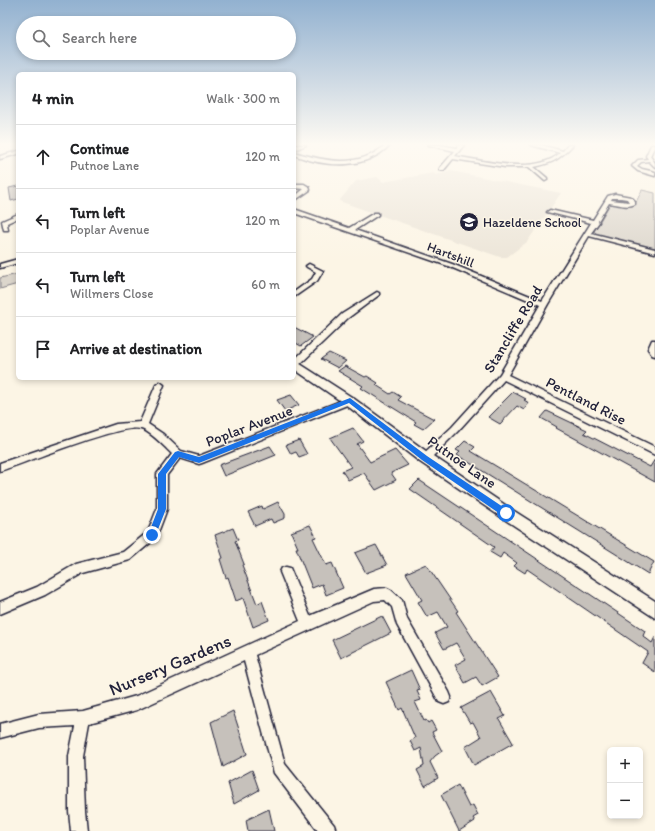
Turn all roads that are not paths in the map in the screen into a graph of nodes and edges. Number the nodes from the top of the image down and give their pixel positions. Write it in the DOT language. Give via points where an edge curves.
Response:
graph roads {
  1 [pos="296,186"];
  2 [pos="296,198"];
  3 [pos="608,201"];
  4 [pos="296,212"];
  5 [pos="550,212"];
  6 [pos="376,214"];
  7 [pos="16,217"];
  8 [pos="596,222"];
  9 [pos="6,229"];
  10 [pos="349,231"];
  11 [pos="588,234"];
  12 [pos="655,251"];
  13 [pos="16,262"];
  14 [pos="0,266"];
  15 [pos="309,266"];
  16 [pos="296,294"];
  17 [pos="377,294"];
  18 [pos="544,304"];
  19 [pos="655,342"];
  20 [pos="655,353"];
  21 [pos="296,362"];
  22 [pos="296,365"];
  23 [pos="503,376"];
  24 [pos="160,385"];
  25 [pos="350,401"];
  26 [pos="143,425"];
  27 [pos="655,452"];
  28 [pos="178,454"];
  29 [pos="425,458"];
  30 [pos="0,467"];
  31 [pos="286,572"];
  32 [pos="0,608"];
  33 [pos="655,610"];
  34 [pos="307,624"];
  35 [pos="248,652"];
  36 [pos="444,697"];
  37 [pos="83,718"];
  38 [pos="0,731"];
  39 [pos="79,831"];
  40 [pos="328,831"];
  1 -- 2 [label="street" via="307,188"];
  3 -- 8 [label="street, Stancliffe Road"];
  4 -- 10 [label="street, Hartshill"];
  5 -- 8 [label="street"];
  6 -- 10 [label="street"];
  7 -- 9 [label="street" via="4,222"];
  8 -- 11 [label="street, Stancliffe Road"];
  10 -- 18 [label="street, Hartshill" via="450,265"];
  11 -- 12 [label="street"];
  11 -- 18 [label="street, Stancliffe Road"];
  13 -- 14 [label="street"];
  15 -- 16 [label="street" via="320,271 315,280"];
  17 -- 21 [label="street" via="345,316"];
  18 -- 23 [label="street, Stancliffe Road"];
  19 -- 20 [label="street" via="652,349"];
  22 -- 25 [label="street, Putnoe Lane"];
  23 -- 27 [label="street, Pentland Rise"];
  23 -- 29 [label="street, Stancliffe Road" via="455,430"];
  24 -- 26 [label="street"];
  25 -- 28 [label="street, Poplar Avenue" via="199,460"];
  25 -- 29 [label="street, Putnoe Lane"];
  26 -- 28 [label="street, Poplar Avenue"];
  26 -- 30 [label="street" via="116,427"];
  28 -- 32 [label="street" via="162,474 162,509 152,535 126,556 80,568 41,591"];
  29 -- 33 [label="street, Putnoe Lane"];
  31 -- 34 [label="street"];
  34 -- 35 [label="street, Nursery Gardens"];
  34 -- 36 [label="street, Nursery Gardens" via="374,595 387,594 398,604 401,621"];
  35 -- 37 [label="street, Nursery Gardens" via="137,703"];
  35 -- 40 [label="street, Nursery Gardens" via="279,768"];
  37 -- 38 [label="street, Nursery Gardens" via="39,721"];
  37 -- 39 [label="street" via="76,756"];
}
